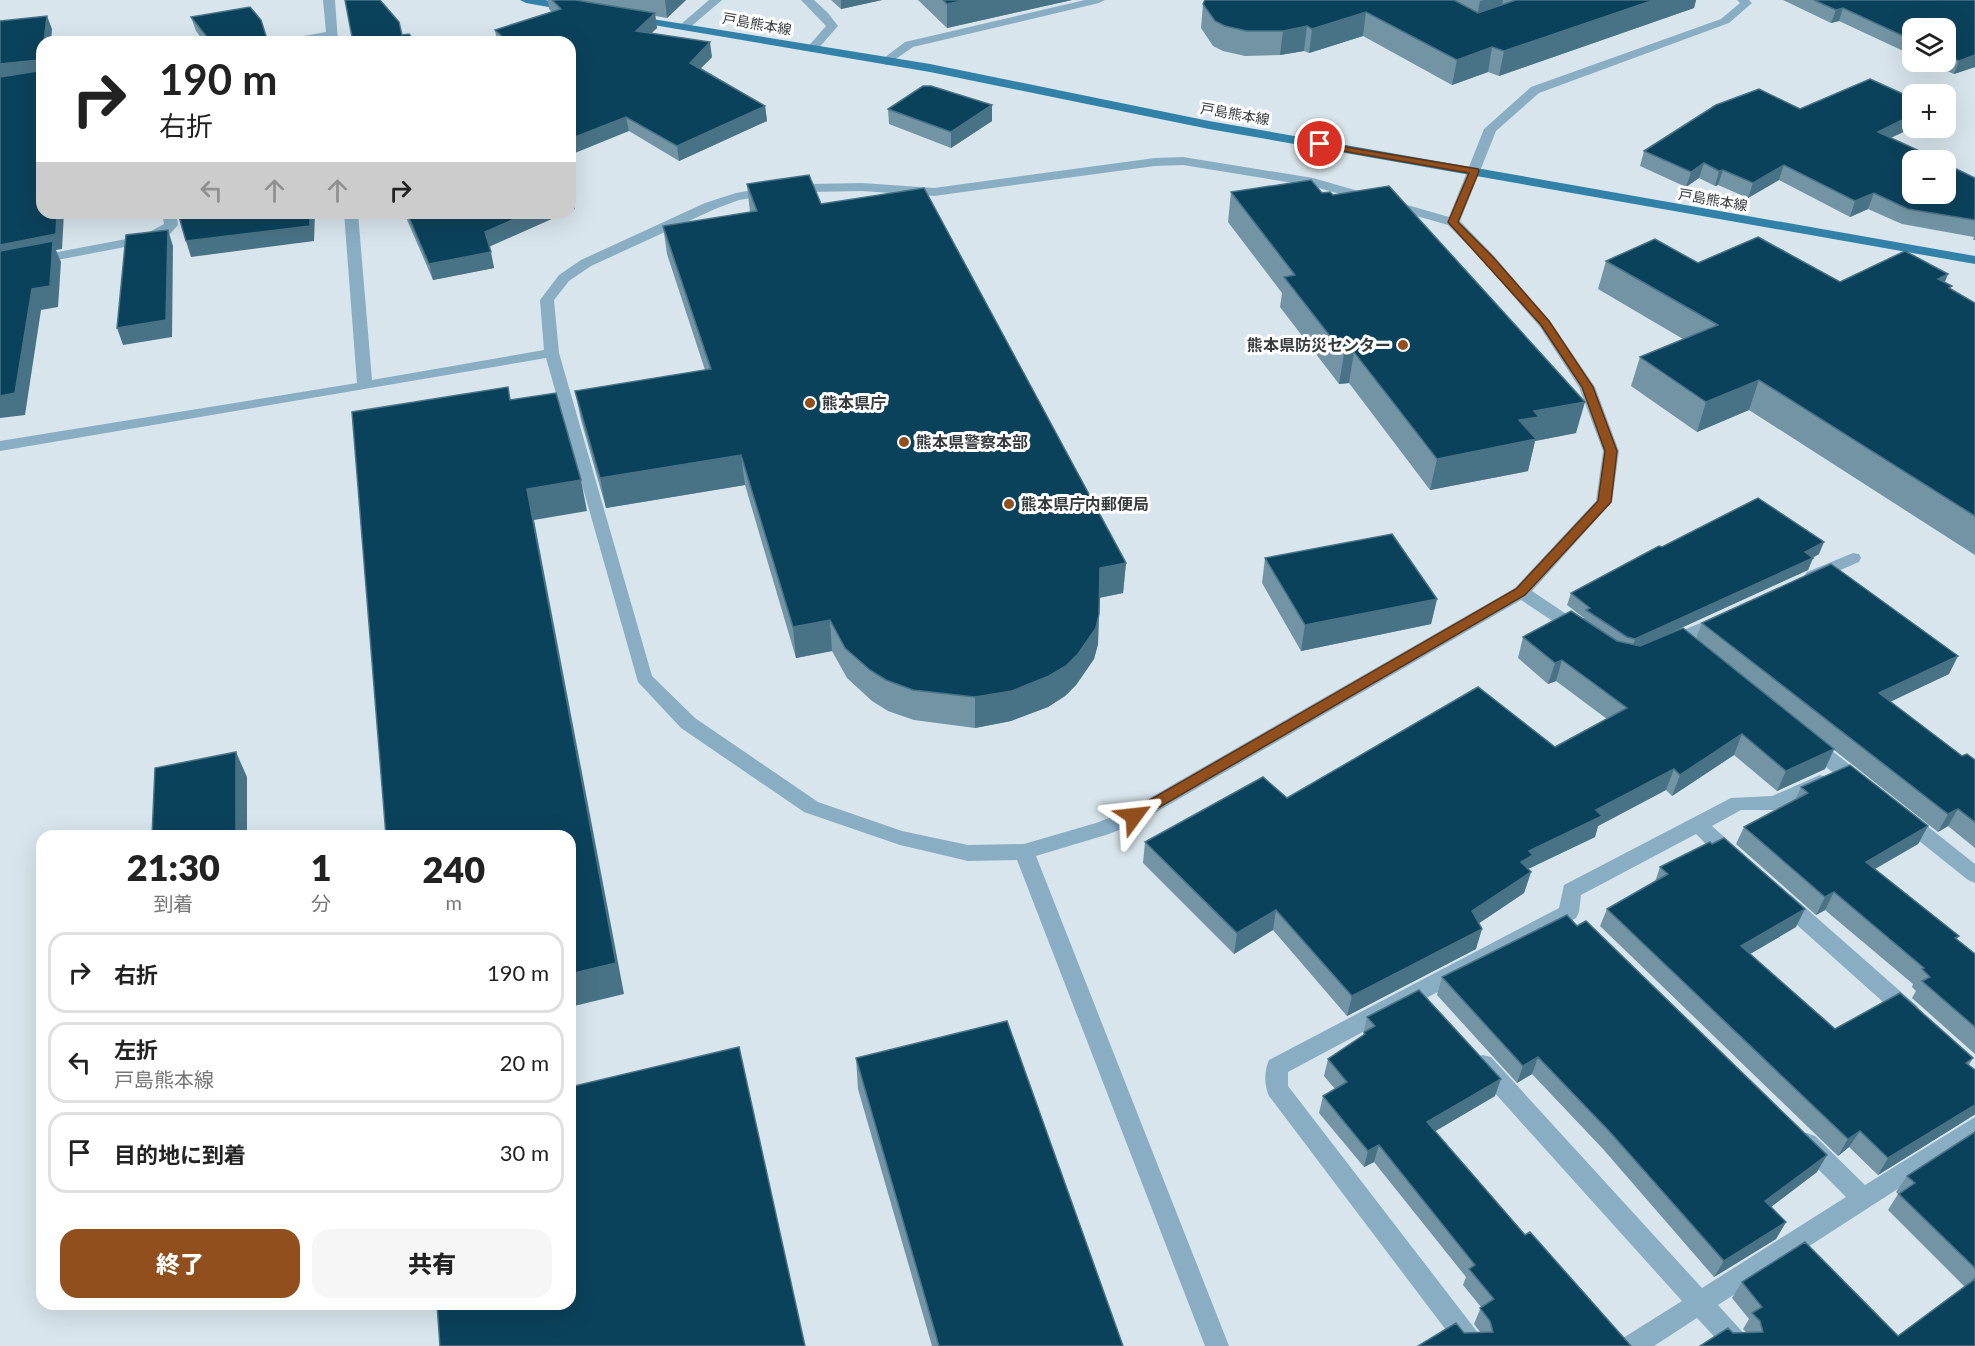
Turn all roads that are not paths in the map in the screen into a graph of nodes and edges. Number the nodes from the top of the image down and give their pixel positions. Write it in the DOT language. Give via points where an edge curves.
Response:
graph roads {
  1 [pos="329,0"];
  2 [pos="526,0"];
  3 [pos="716,0"];
  4 [pos="807,0"];
  5 [pos="1099,0"];
  6 [pos="1743,0"];
  7 [pos="582,10"];
  8 [pos="616,16"];
  9 [pos="684,27"];
  10 [pos="331,36"];
  11 [pos="812,49"];
  12 [pos="886,61"];
  13 [pos="1474,171"];
  14 [pos="170,219"];
  15 [pos="351,219"];
  16 [pos="1453,222"];
  17 [pos="1975,260"];
  18 [pos="0,267"];
  19 [pos="552,353"];
  20 [pos="365,386"];
  21 [pos="0,446"];
  22 [pos="1853,558"];
  23 [pos="1801,582"];
  24 [pos="1521,592"];
  25 [pos="1732,615"];
  26 [pos="1588,637"];
  27 [pos="1678,639"];
  28 [pos="1651,651"];
  29 [pos="1696,653"];
  30 [pos="1798,734"];
  31 [pos="1844,771"];
  32 [pos="1872,793"];
  33 [pos="1891,808"];
  34 [pos="1697,824"];
  35 [pos="1024,852"];
  36 [pos="1751,872"];
  37 [pos="1975,875"];
  38 [pos="1769,888"];
  39 [pos="1569,912"];
  40 [pos="1586,928"];
  41 [pos="1418,992"];
  42 [pos="1433,1009"];
  43 [pos="1921,1023"];
  44 [pos="1465,1044"];
  45 [pos="1788,1125"];
  46 [pos="1975,1128"];
  47 [pos="1864,1199"];
  48 [pos="1701,1303"];
  49 [pos="1217,1346"];
  50 [pos="1473,1346"];
  51 [pos="1632,1346"];
  52 [pos="1739,1346"];
  1 -- 10 [label="street"];
  2 -- 7 [label="main road"];
  3 -- 9 [label="street"];
  4 -- 11 [label="street" via="832,26"];
  5 -- 12 [label="street" via="909,45"];
  6 -- 13 [label="street" via="1746,3 1725,21 1534,90 1490,129"];
  8 -- 9 [label="main road, 戸島熊本線"];
  9 -- 11 [label="main road, 戸島熊本線"];
  11 -- 12 [label="main road, 戸島熊本線"];
  12 -- 13 [label="main road, 戸島熊本線" via="1209,125"];
  13 -- 16 [label="street"];
  13 -- 17 [label="main road, 戸島熊本線"];
  14 -- 18 [label="street" via="171,225 165,231 146,239"];
  15 -- 20 [label="street"];
  16 -- 19 [label="street" via="1314,182 1183,161 933,192 862,187 775,190 710,206 586,263 564,278 547,300"];
  16 -- 24 [label="street" via="1545,324 1587,387 1611,451 1604,502"];
  19 -- 20 [label="street"];
  19 -- 35 [label="street" via="644,678 688,723 811,807 900,838 968,853"];
  20 -- 21 [label="street"];
  22 -- 23 [label="street"];
  24 -- 26 [label="street"];
  24 -- 35 [label="street" via="1134,816"];
  25 -- 27 [label="street"];
  27 -- 28 [label="street"];
  27 -- 29 [label="street"];
  30 -- 31 [label="street"];
  31 -- 32 [label="street"];
  31 -- 34 [label="street" via="1774,803 1738,803"];
  33 -- 37 [label="street"];
  34 -- 36 [label="street"];
  34 -- 39 [label="street" via="1571,891"];
  35 -- 49 [label="street"];
  38 -- 43 [label="street"];
  39 -- 40 [label="street"];
  39 -- 41 [label="street"];
  41 -- 42 [label="street"];
  41 -- 50 [label="street" via="1277,1067 1277,1089"];
  44 -- 48 [label="street"];
  45 -- 47 [label="street"];
  46 -- 47 [label="street"];
  47 -- 48 [label="street"];
  48 -- 51 [label="street"];
  48 -- 52 [label="street"];
}
